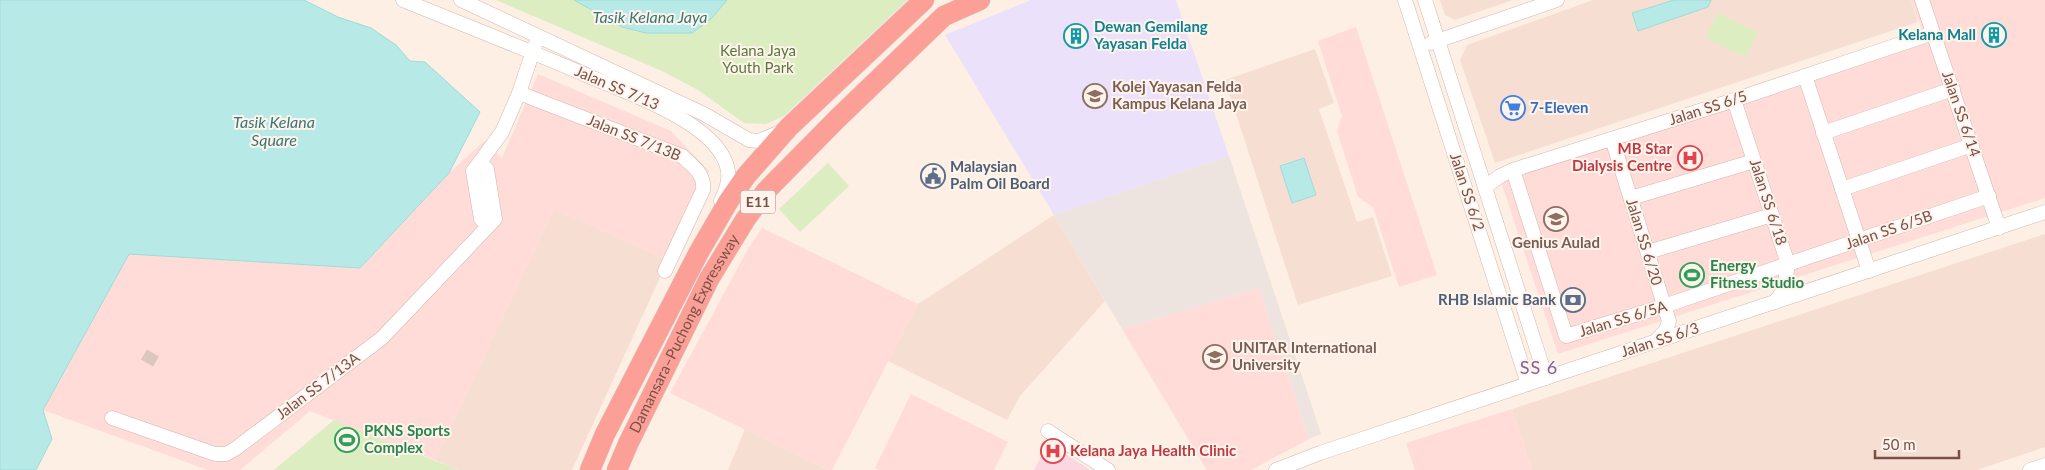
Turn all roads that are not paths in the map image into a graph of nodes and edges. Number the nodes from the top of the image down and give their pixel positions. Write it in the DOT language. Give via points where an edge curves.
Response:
graph roads {
  1 [pos="403,0"];
  2 [pos="461,0"];
  3 [pos="924,0"];
  4 [pos="980,0"];
  5 [pos="1405,0"];
  6 [pos="1425,0"];
  7 [pos="1557,0"];
  8 [pos="1922,0"];
  9 [pos="1933,33"];
  10 [pos="537,35"];
  11 [pos="1438,41"];
  12 [pos="1420,46"];
  13 [pos="534,52"];
  14 [pos="1805,76"];
  15 [pos="1953,89"];
  16 [pos="519,93"];
  17 [pos="1734,100"];
  18 [pos="789,128"];
  19 [pos="1823,133"];
  20 [pos="1612,139"];
  21 [pos="1972,145"];
  22 [pos="1754,161"];
  23 [pos="1513,170"];
  24 [pos="1485,187"];
  25 [pos="1842,189"];
  26 [pos="1989,196"];
  27 [pos="1631,198"];
  28 [pos="2045,212"];
  29 [pos="1772,215"];
  30 [pos="1999,228"];
  31 [pos="1859,241"];
  32 [pos="699,252"];
  33 [pos="1648,252"];
  34 [pos="1788,264"];
  35 [pos="665,271"];
  36 [pos="1869,271"];
  37 [pos="1775,302"];
  38 [pos="1664,306"];
  39 [pos="1656,342"];
  40 [pos="1546,378"];
  41 [pos="1528,384"];
  42 [pos="112,418"];
  43 [pos="1048,431"];
  44 [pos="2045,465"];
  45 [pos="590,470"];
  46 [pos="618,470"];
  47 [pos="1108,470"];
  48 [pos="1276,470"];
  49 [pos="2030,470"];
  1 -- 13 [label="street, Jalan SS 7/13"];
  2 -- 10 [label="street, Jalan SS 7/13"];
  3 -- 18 [label="highway, Damansara–Puchong Expressway / E11"];
  4 -- 46 [label="highway, Damansara–Puchong Expressway / E11" via="944,16 766,191 709,279"];
  5 -- 12 [label="street, Jalan SS 6/2"];
  6 -- 11 [label="street, Jalan SS 6/2"];
  7 -- 11 [label="street"];
  8 -- 9 [label="street, Jalan SS 6/14"];
  9 -- 14 [label="street, Jalan SS 6/5"];
  9 -- 15 [label="street, Jalan SS 6/14"];
  10 -- 13 [label="street, Jalan SS 7/13A"];
  10 -- 18 [label="street, Jalan SS 7/13" via="704,114 749,140 759,141"];
  11 -- 12 [label="street"];
  11 -- 24 [label="street, Jalan SS 6/2"];
  12 -- 41 [label="street, Jalan SS 6/2"];
  13 -- 16 [label="street, Jalan SS 7/13A"];
  13 -- 32 [label="street, Jalan SS 7/13" via="661,106 694,127 718,148 726,163 729,180"];
  14 -- 17 [label="street, Jalan SS 6/5"];
  14 -- 19 [label="street"];
  15 -- 19 [label="street"];
  15 -- 21 [label="street, Jalan SS 6/14"];
  16 -- 35 [label="street, Jalan SS 7/13B" via="682,156 700,174 704,190"];
  16 -- 42 [label="street, Jalan SS 7/13A" via="502,132 473,171 481,219 488,226 382,338 226,454 214,454"];
  17 -- 20 [label="street, Jalan SS 6/5"];
  17 -- 22 [label="street, Jalan SS 6/18"];
  18 -- 32 [label="highway, Damansara–Puchong Expressway / E11" via="746,176"];
  19 -- 25 [label="street"];
  20 -- 23 [label="street, Jalan SS 6/5"];
  20 -- 27 [label="street, Jalan SS 6/20"];
  21 -- 25 [label="street"];
  21 -- 26 [label="street, Jalan SS 6/14"];
  22 -- 27 [label="street"];
  22 -- 29 [label="street, Jalan SS 6/18"];
  23 -- 24 [label="street, Jalan SS 6/5"];
  23 -- 38 [label="street, Jalan SS 6/5A" via="1566,336"];
  24 -- 40 [label="street, Jalan SS 6/2"];
  25 -- 31 [label="street"];
  26 -- 30 [label="street, Jalan SS 6/14"];
  26 -- 31 [label="street, Jalan SS 6/5B"];
  27 -- 33 [label="street, Jalan SS 6/20"];
  28 -- 30 [label="street, Jalan SS 6/3"];
  29 -- 33 [label="street"];
  29 -- 34 [label="street, Jalan SS 6/18"];
  30 -- 36 [label="street, Jalan SS 6/3"];
  31 -- 34 [label="street, Jalan SS 6/5B"];
  31 -- 36 [label="street"];
  32 -- 45 [label="highway, Damansara–Puchong Expressway / E11" via="605,434"];
  33 -- 38 [label="street, Jalan SS 6/20"];
  34 -- 37 [label="street, Jalan SS 6/18" via="1784,290"];
  34 -- 38 [label="street, Jalan SS 6/5A"];
  36 -- 37 [label="street, Jalan SS 6/3"];
  37 -- 39 [label="street, Jalan SS 6/3"];
  38 -- 39 [label="street, Jalan SS 6/20" via="1669,321"];
  39 -- 40 [label="street, Jalan SS 6/3"];
  40 -- 41 [label="street, Jalan SS 6/3"];
  41 -- 48 [label="street, Jalan SS 6/3"];
  43 -- 47 [label="street"];
  44 -- 49 [label="street"];
}
